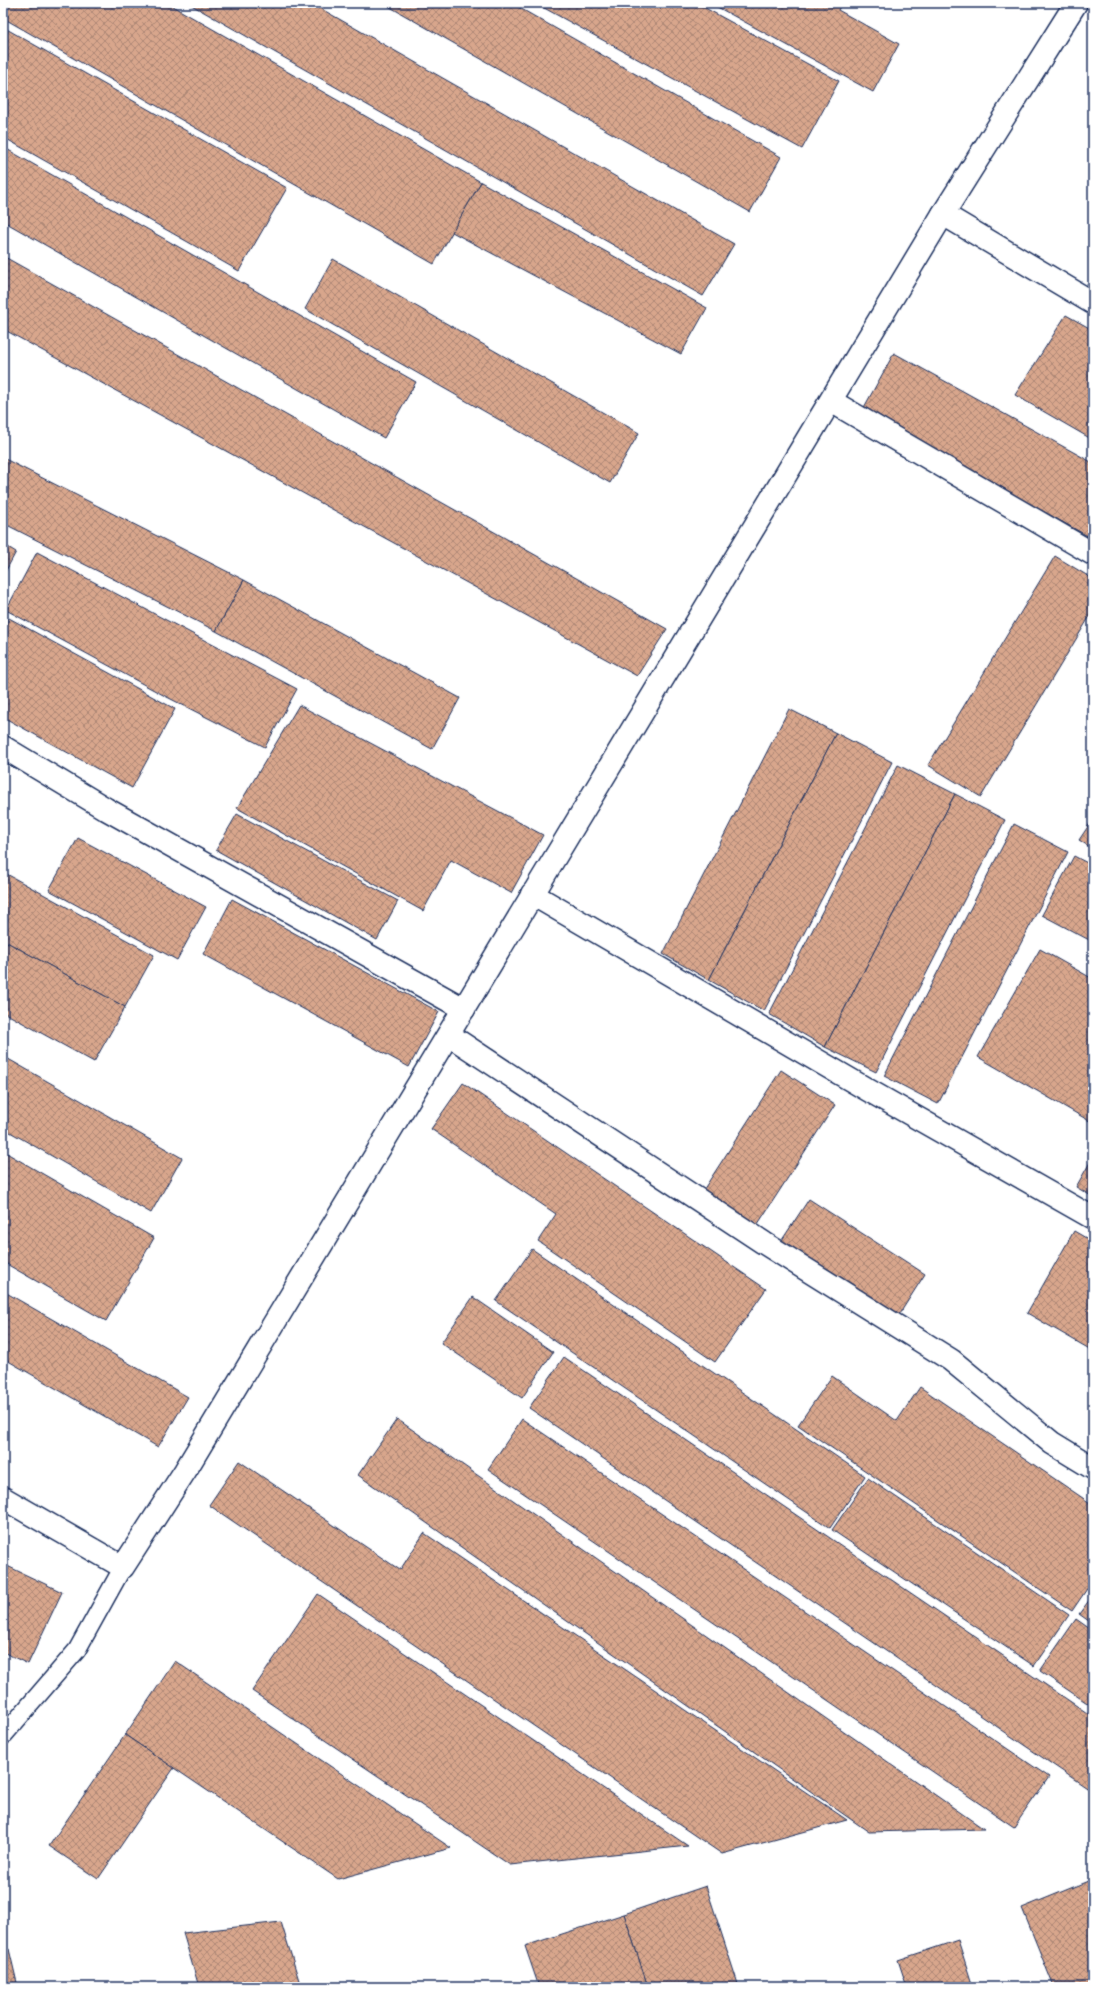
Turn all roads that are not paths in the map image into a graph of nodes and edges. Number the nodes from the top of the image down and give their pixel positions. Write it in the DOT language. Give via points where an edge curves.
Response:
graph roads {
  1 [pos="1076,3"];
  2 [pos="943,214"];
  3 [pos="1093,303"];
  4 [pos="831,401"];
  5 [pos="1093,554"];
  6 [pos="3,747"];
  7 [pos="532,894"];
  8 [pos="464,1009"];
  9 [pos="449,1035"];
  10 [pos="1093,1218"];
  11 [pos="1093,1468"];
  12 [pos="3,1498"];
  13 [pos="123,1567"];
  14 [pos="3,1736"];
  1 -- 2 [label="street"];
  2 -- 3 [label="street"];
  2 -- 4 [label="street"];
  4 -- 5 [label="street"];
  4 -- 7 [label="street"];
  6 -- 8 [label="street" via="106,809"];
  7 -- 8 [label="street"];
  7 -- 10 [label="street"];
  8 -- 9 [label="street"];
  9 -- 11 [label="street" via="764,1243 950,1360 1052,1443"];
  9 -- 13 [label="street" via="189,1464"];
  12 -- 13 [label="street"];
  13 -- 14 [label="lane" via="77,1650"];
}
